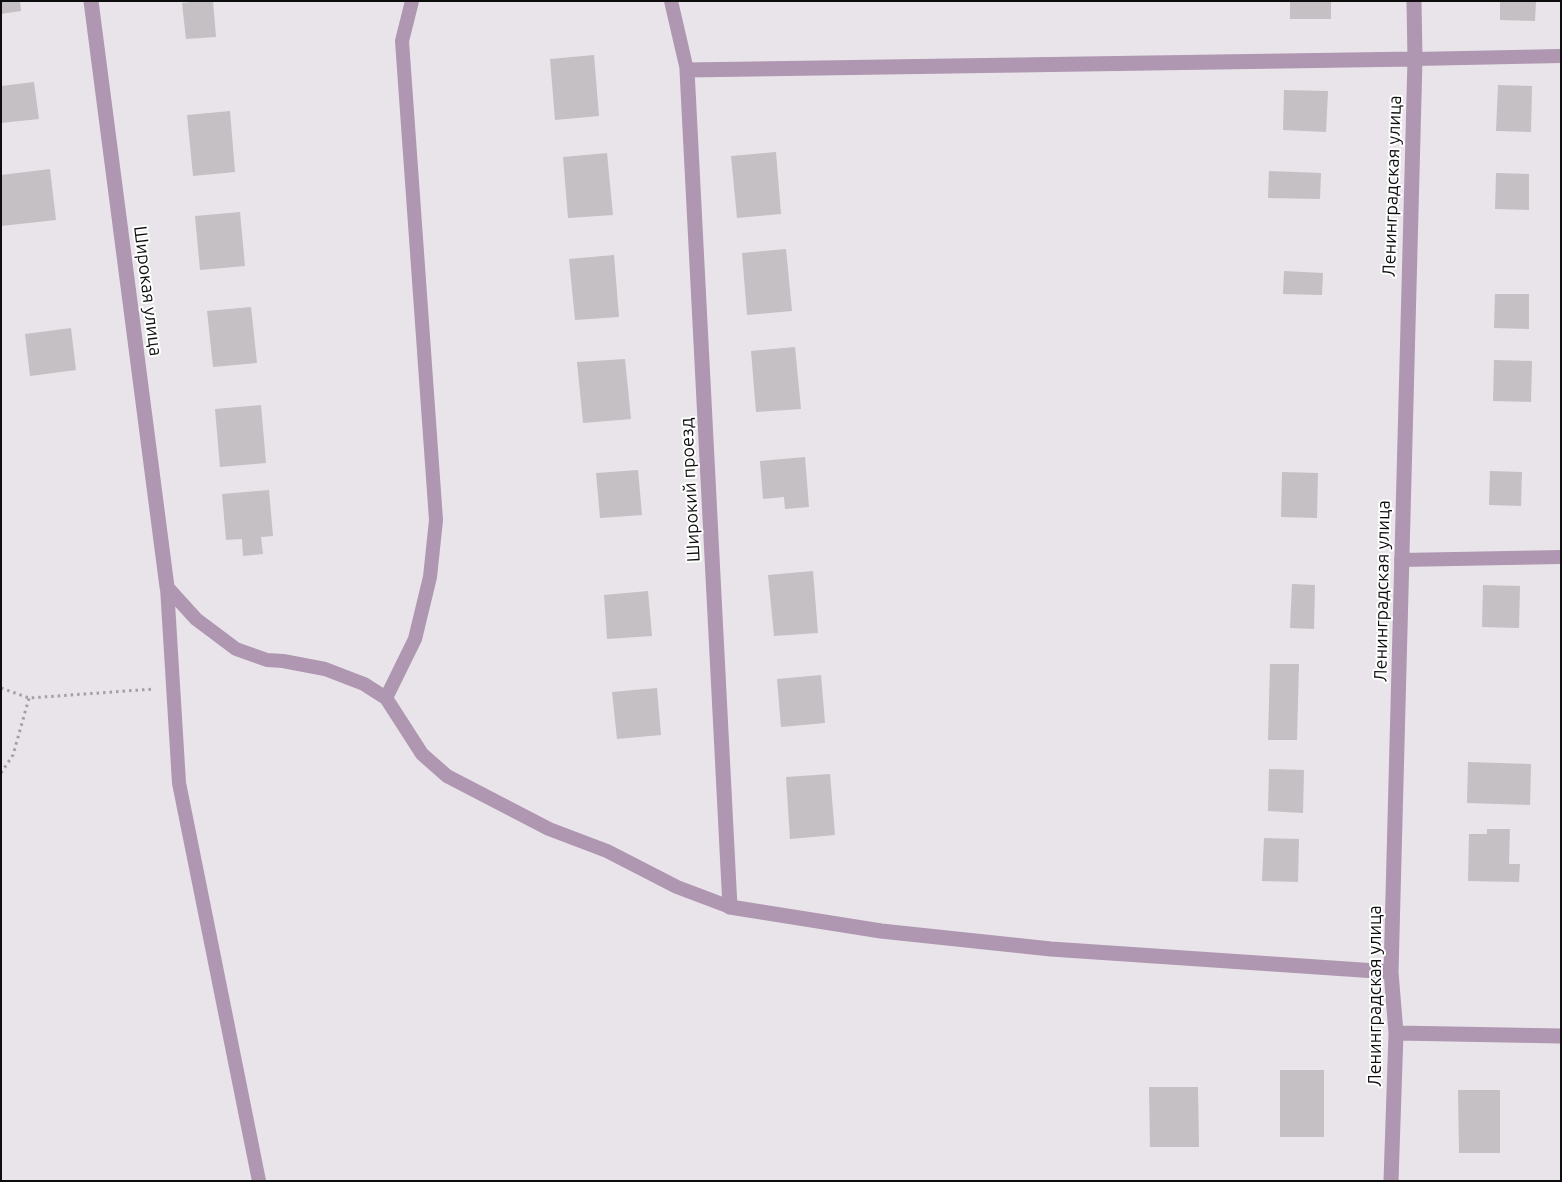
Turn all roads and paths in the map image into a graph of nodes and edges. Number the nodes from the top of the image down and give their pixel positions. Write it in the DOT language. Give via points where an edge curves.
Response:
graph roads {
  1 [pos="91,1"];
  2 [pos="412,1"];
  3 [pos="671,1"];
  4 [pos="1414,1"];
  5 [pos="1561,56"];
  6 [pos="1414,59"];
  7 [pos="687,70"];
  8 [pos="1561,557"];
  9 [pos="1402,560"];
  10 [pos="167,587"];
  11 [pos="1,688"];
  12 [pos="173,688"];
  13 [pos="29,698"];
  14 [pos="386,698"];
  15 [pos="1,773"];
  16 [pos="730,907"];
  17 [pos="1391,972"];
  18 [pos="1396,1033"];
  19 [pos="1561,1036"];
  20 [pos="259,1181"];
  21 [pos="1391,1181"];
  1 -- 10 [label="street, Широкая улица"];
  2 -- 14 [label="lane" via="402,41 436,520 430,577 415,639"];
  3 -- 7 [label="lane"];
  4 -- 6 [label="street, Ленинградская улица"];
  5 -- 6 [label="lane"];
  6 -- 7 [label="street"];
  6 -- 9 [label="street, Ленинградская улица"];
  7 -- 16 [label="street, Широкий проезд"];
  8 -- 9 [label="lane"];
  9 -- 17 [label="street, Ленинградская улица"];
  10 -- 12 [label="lane"];
  10 -- 14 [label="lane" via="196,620 236,649 267,660 325,669 364,684"];
  11 -- 13 [label="path"];
  12 -- 13 [label="path"];
  12 -- 20 [label="lane" via="179,783"];
  13 -- 15 [label="path" via="13,755"];
  14 -- 16 [label="lane" via="422,754 447,776 550,829 607,851 677,887"];
  16 -- 17 [label="street" via="881,931 1051,949"];
  17 -- 18 [label="street, Ленинградская улица"];
  18 -- 19 [label="street"];
  18 -- 21 [label="street, Ленинградская улица"];
}
